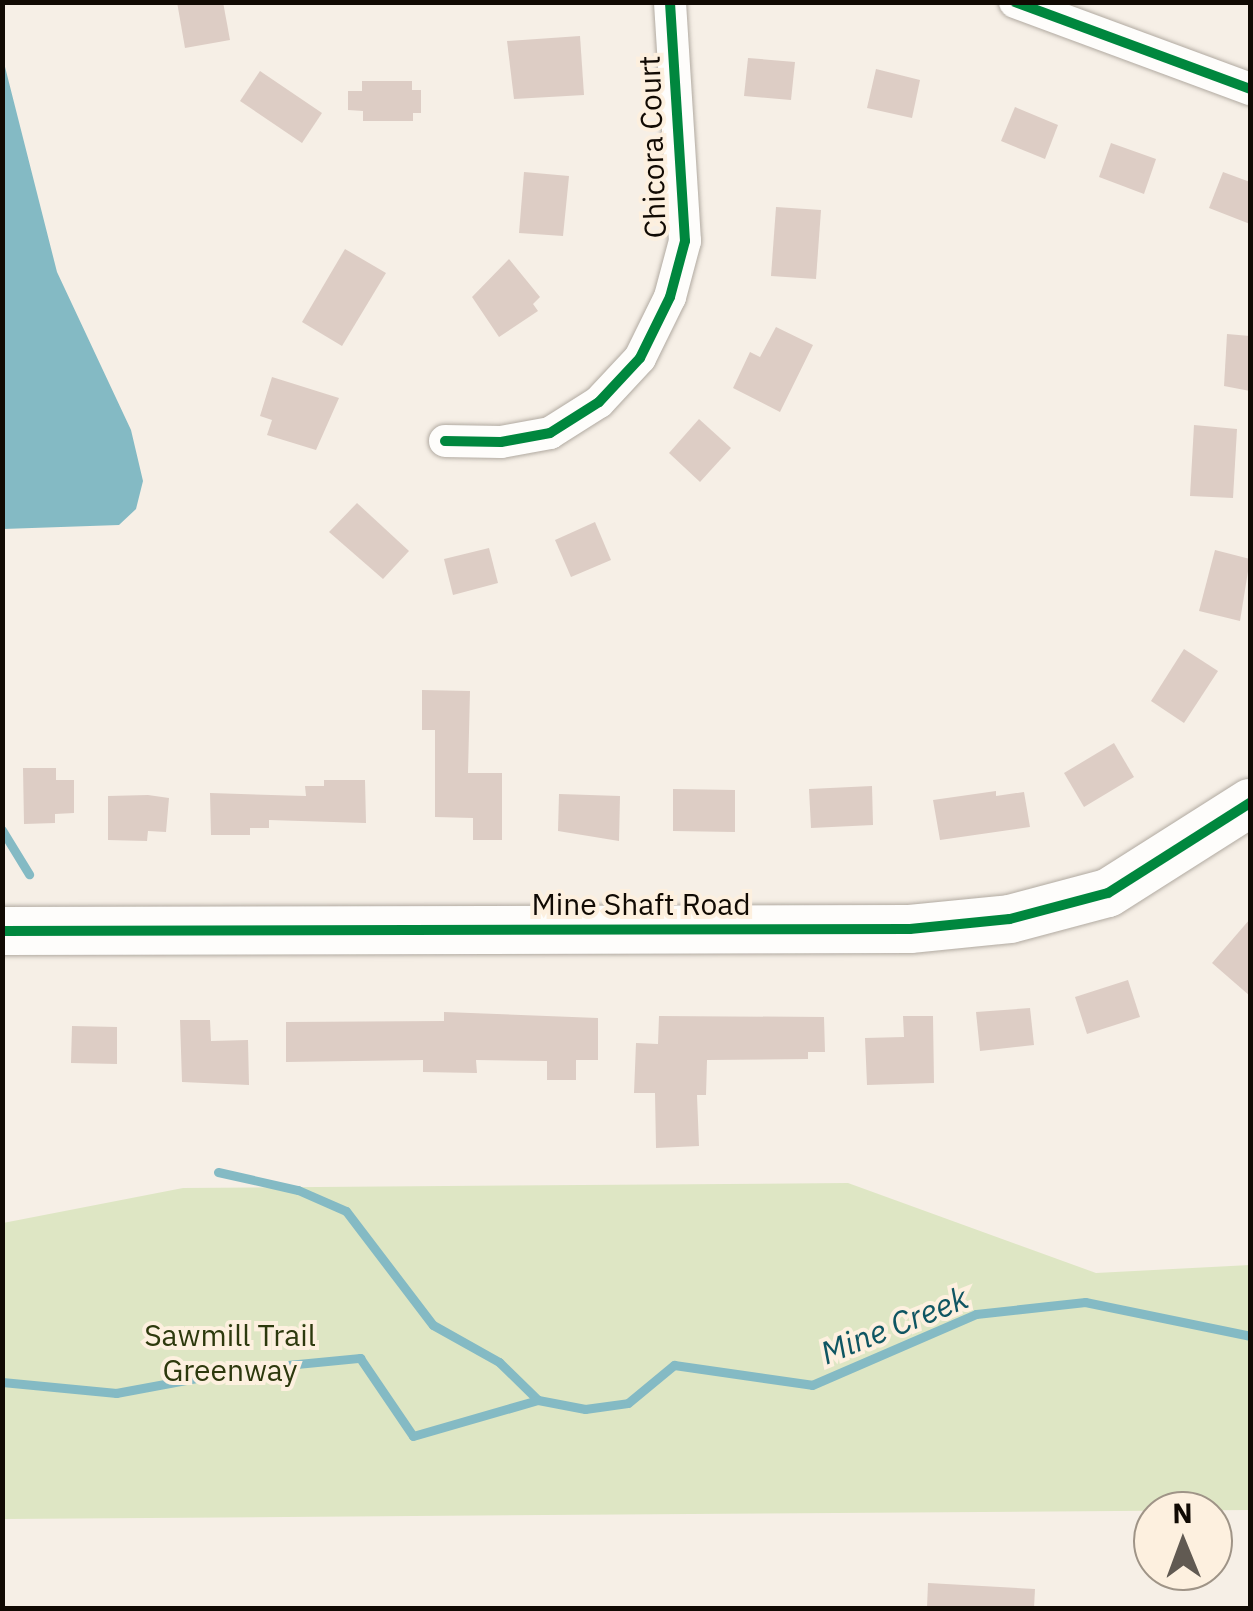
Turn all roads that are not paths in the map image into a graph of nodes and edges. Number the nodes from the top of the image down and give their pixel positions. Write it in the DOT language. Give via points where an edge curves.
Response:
graph roads {
  1 [pos="670,2"];
  2 [pos="1015,2"];
  3 [pos="1250,90"];
  4 [pos="445,441"];
  5 [pos="1250,803"];
  6 [pos="2,931"];
  1 -- 4 [label="street, Chicora Court" via="684,241 670,298 640,358 599,402 550,432 501,442"];
  2 -- 3 [label="street"];
  5 -- 6 [label="street, Mine Shaft Road" via="1108,893 1010,919 910,929"];
}
